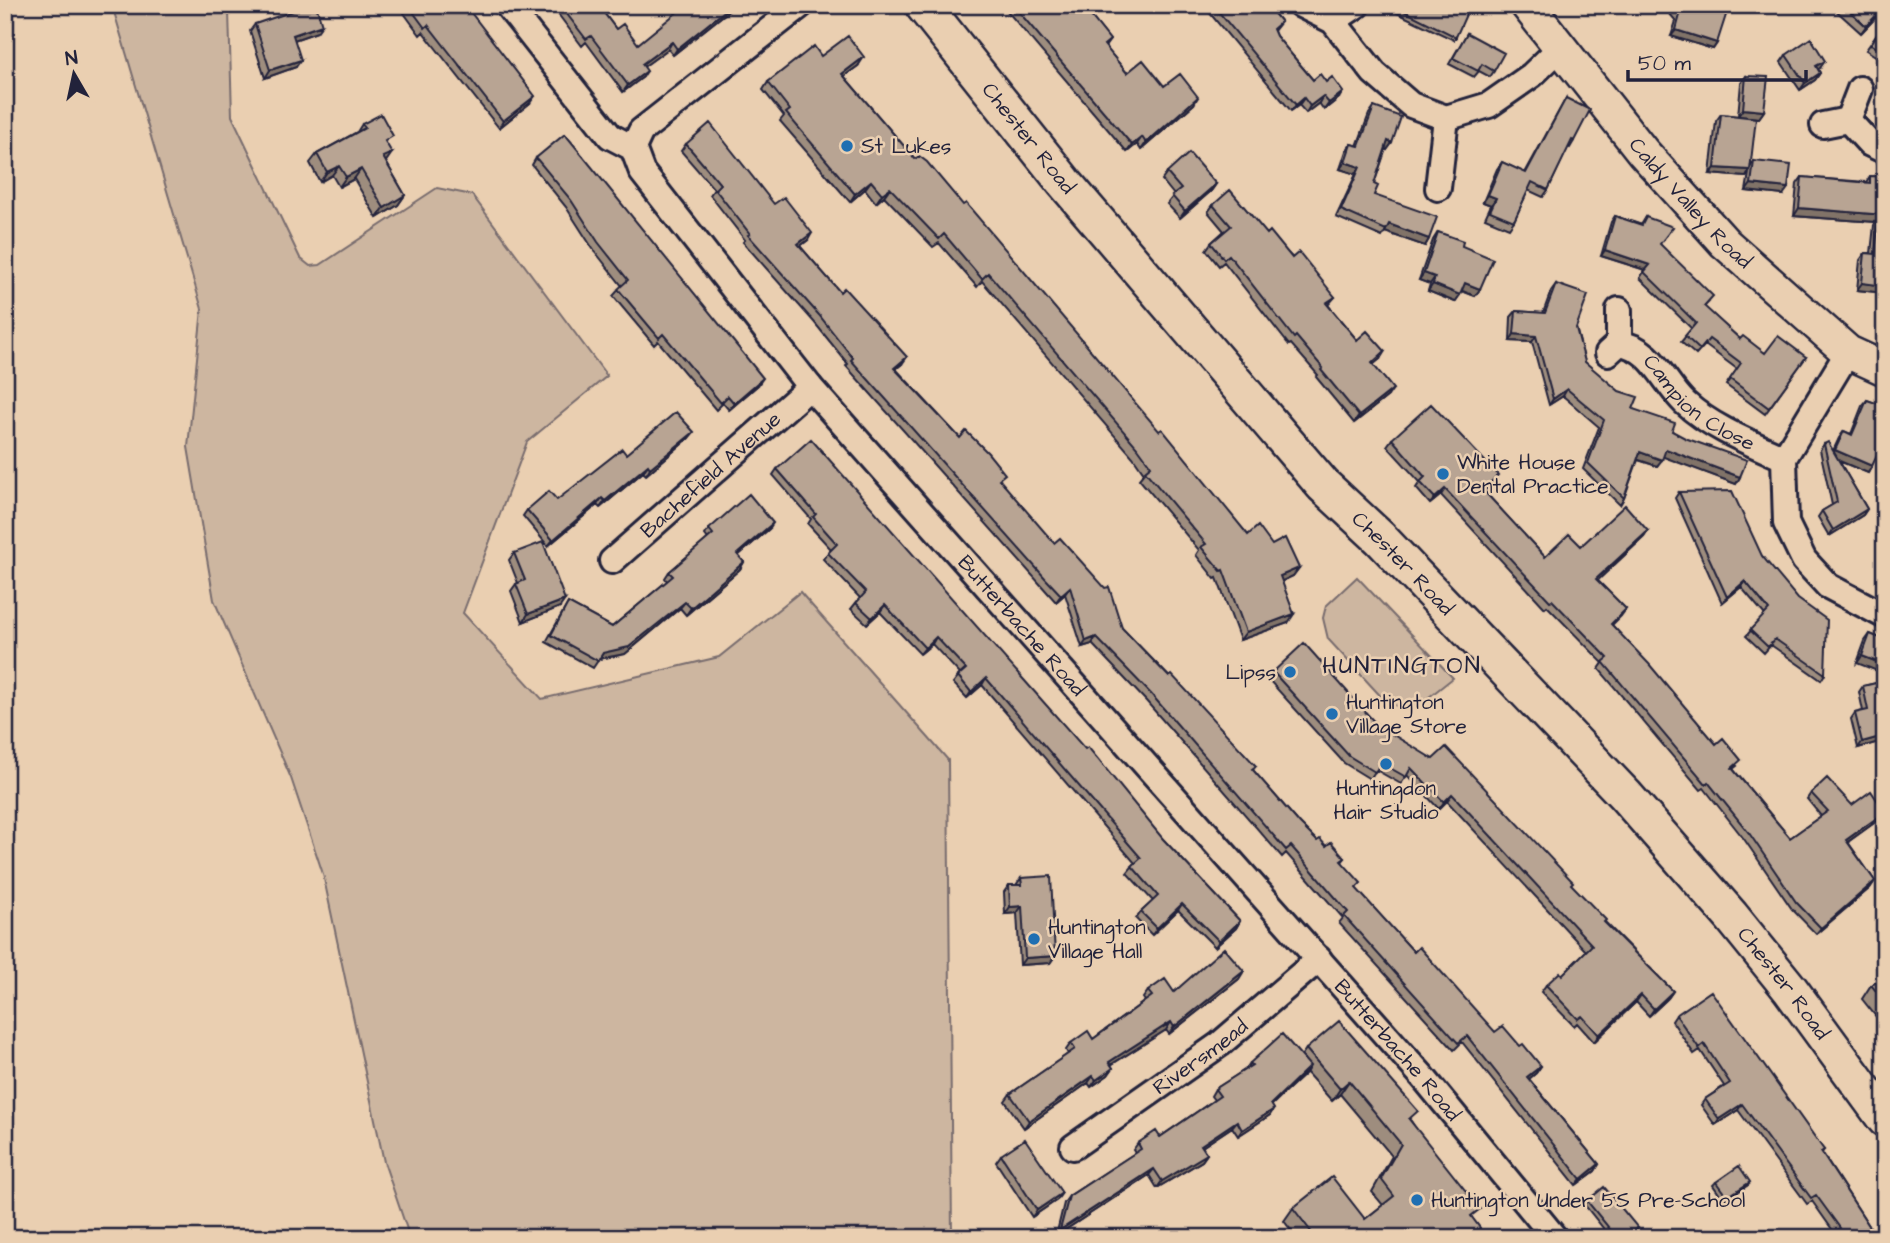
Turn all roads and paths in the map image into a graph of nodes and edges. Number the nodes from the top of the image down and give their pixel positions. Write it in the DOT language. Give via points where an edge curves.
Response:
graph roads {
  1 [pos="506,5"];
  2 [pos="801,5"];
  3 [pos="923,5"];
  4 [pos="1301,5"];
  5 [pos="1357,5"];
  6 [pos="1527,5"];
  7 [pos="1333,20"];
  8 [pos="1562,46"];
  9 [pos="1860,89"];
  10 [pos="1446,118"];
  11 [pos="1849,120"];
  12 [pos="1823,125"];
  13 [pos="633,149"];
  14 [pos="1885,151"];
  15 [pos="1438,188"];
  16 [pos="1619,310"];
  17 [pos="1848,352"];
  18 [pos="1885,369"];
  19 [pos="810,387"];
  20 [pos="1784,458"];
  21 [pos="612,561"];
  22 [pos="1885,616"];
  23 [pos="1319,959"];
  24 [pos="1885,1119"];
  25 [pos="1073,1147"];
  26 [pos="1555,1238"];
  1 -- 13 [label="street, Butterbache Road" via="610,136"];
  2 -- 13 [label="street" via="641,131"];
  3 -- 24 [label="main road, Chester Road" via="1065,182 1323,485 1380,538 1625,794 1722,906 1790,989"];
  4 -- 7 [label="street"];
  5 -- 7 [label="street"];
  6 -- 8 [label="street, Caldy Valley Road"];
  7 -- 10 [label="street" via="1374,73 1412,105"];
  8 -- 10 [label="street" via="1532,75 1489,105"];
  8 -- 17 [label="street, Caldy Valley Road" via="1643,152 1725,243"];
  9 -- 11 [label="street"];
  10 -- 15 [label="street"];
  11 -- 12 [label="street"];
  11 -- 14 [label="street" via="1870,144"];
  13 -- 19 [label="street, Butterbache Road" via="642,172"];
  16 -- 20 [label="street, Campion Close" via="1614,348 1632,345 1650,359 1686,403 1734,435"];
  17 -- 18 [label="street, Caldy Valley Road"];
  17 -- 20 [label="street"];
  19 -- 21 [label="street, Bachefield Avenue"];
  19 -- 23 [label="street, Butterbache Road"];
  20 -- 22 [label="street" via="1786,523 1804,560 1828,586"];
  23 -- 25 [label="street, Riversmead" via="1220,1044"];
  23 -- 26 [label="street, Butterbache Road"];
}
